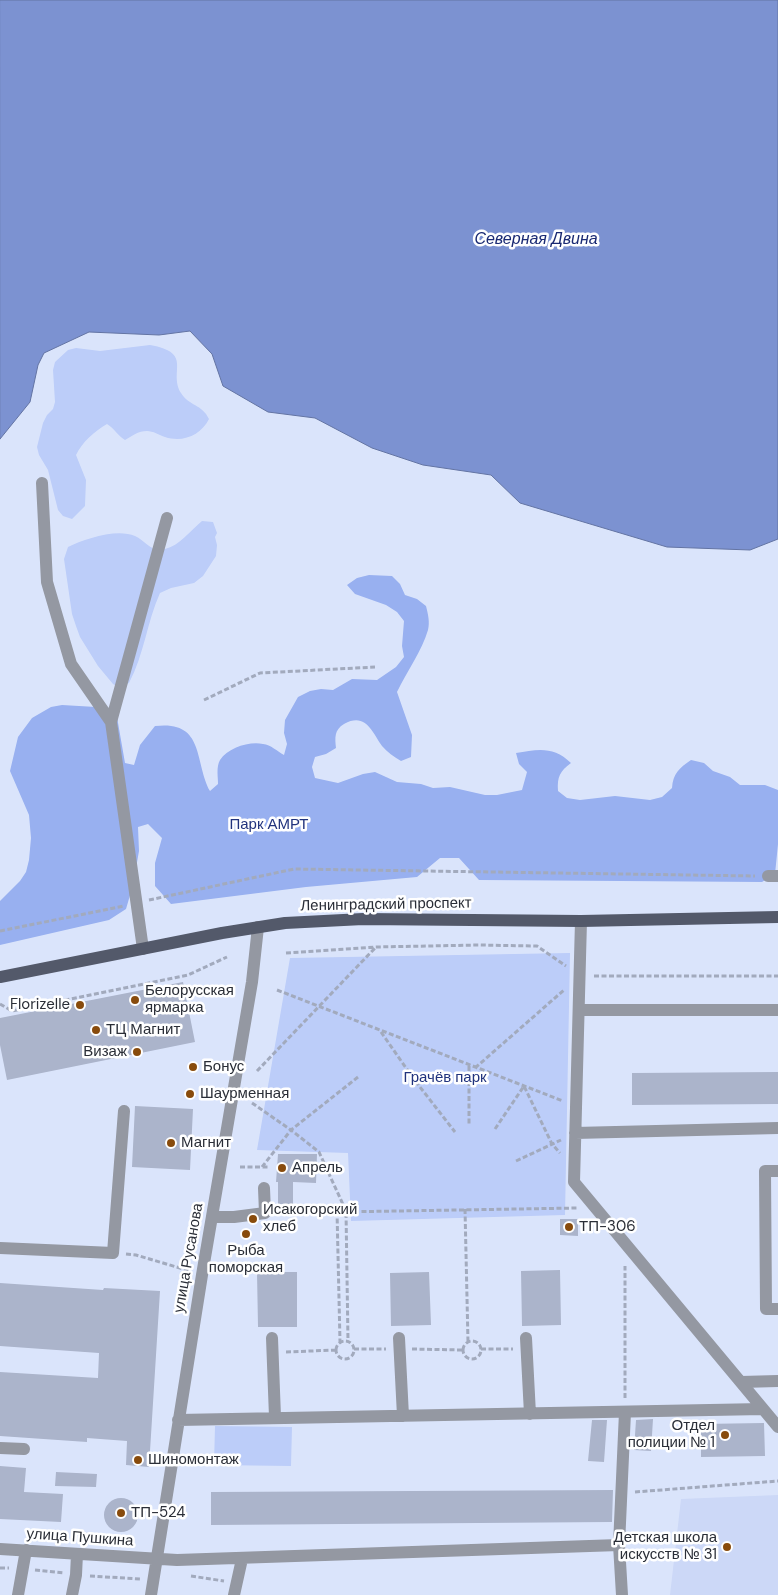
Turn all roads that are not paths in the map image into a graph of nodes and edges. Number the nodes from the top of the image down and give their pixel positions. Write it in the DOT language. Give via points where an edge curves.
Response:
graph roads {
  1 [pos="42,483"];
  2 [pos="167,518"];
  3 [pos="111,722"];
  4 [pos="778,917"];
  5 [pos="582,921"];
  6 [pos="258,927"];
  7 [pos="143,949"];
  8 [pos="0,977"];
  9 [pos="579,1010"];
  10 [pos="778,1010"];
  11 [pos="124,1111"];
  12 [pos="778,1128"];
  13 [pos="576,1133"];
  14 [pos="778,1171"];
  15 [pos="264,1188"];
  16 [pos="212,1217"];
  17 [pos="0,1248"];
  18 [pos="778,1309"];
  19 [pos="272,1338"];
  20 [pos="399,1338"];
  21 [pos="526,1344"];
  22 [pos="778,1381"];
  23 [pos="741,1382"];
  24 [pos="764,1409"];
  25 [pos="625,1412"];
  26 [pos="530,1414"];
  27 [pos="403,1416"];
  28 [pos="275,1418"];
  29 [pos="178,1420"];
  30 [pos="778,1427"];
  31 [pos="0,1448"];
  32 [pos="24,1449"];
  33 [pos="619,1545"];
  34 [pos="0,1549"];
  35 [pos="26,1550"];
  36 [pos="77,1554"];
  37 [pos="157,1559"];
  38 [pos="242,1559"];
  39 [pos="236,1589"];
  40 [pos="18,1595"];
  41 [pos="72,1595"];
  42 [pos="151,1595"];
  43 [pos="622,1595"];
  1 -- 3 [label="street" via="47,582 71,664"];
  2 -- 3 [label="street"];
  3 -- 7 [label="street"];
  4 -- 5 [label="main road, Ленинградский проспект"];
  5 -- 6 [label="main road, Ленинградский проспект" via="363,919"];
  5 -- 9 [label="street"];
  6 -- 7 [label="main road, Ленинградский проспект"];
  6 -- 16 [label="street, улица Русанова" via="252,982"];
  7 -- 8 [label="main road, Ленинградский проспект"];
  9 -- 10 [label="street"];
  9 -- 13 [label="street"];
  11 -- 17 [label="street" via="113,1253"];
  12 -- 13 [label="street"];
  13 -- 23 [label="street" via="574,1182"];
  14 -- 18 [label="street" via="765,1171 766,1309"];
  15 -- 16 [label="street" via="266,1213 234,1218"];
  16 -- 29 [label="street, улица Русанова"];
  19 -- 28 [label="street"];
  20 -- 27 [label="street"];
  21 -- 26 [label="street"];
  22 -- 23 [label="street"];
  23 -- 24 [label="street"];
  24 -- 25 [label="street"];
  24 -- 30 [label="street"];
  25 -- 26 [label="street"];
  25 -- 33 [label="street"];
  26 -- 27 [label="street"];
  27 -- 28 [label="street"];
  28 -- 29 [label="street"];
  29 -- 37 [label="street, улица Русанова"];
  31 -- 32 [label="street"];
  33 -- 38 [label="street, улица Пушкина"];
  33 -- 43 [label="street"];
  34 -- 35 [label="street, улица Пушкина"];
  35 -- 36 [label="street, улица Пушкина"];
  35 -- 40 [label="street"];
  36 -- 37 [label="street, улица Пушкина"];
  36 -- 41 [label="street"];
  37 -- 38 [label="street, улица Пушкина"];
  37 -- 42 [label="street, улица Русанова"];
  38 -- 39 [label="street"];
}
